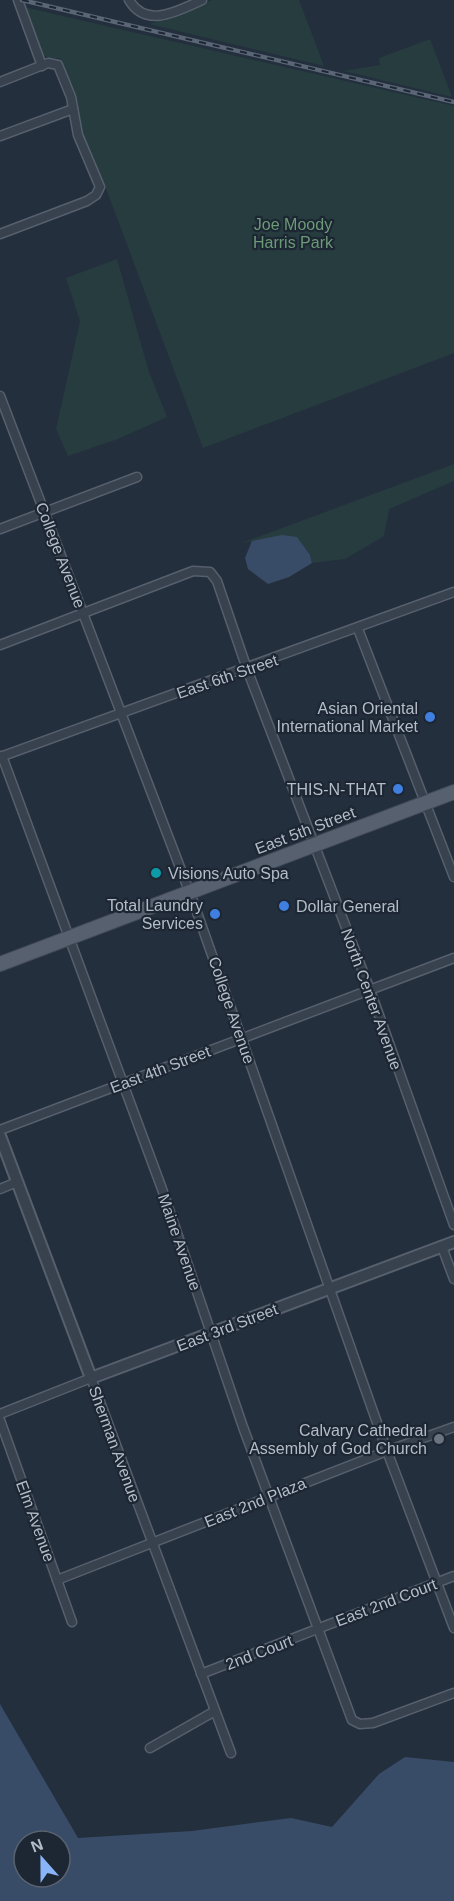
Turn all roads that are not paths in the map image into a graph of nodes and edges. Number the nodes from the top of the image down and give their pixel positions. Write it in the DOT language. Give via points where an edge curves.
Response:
graph roads {
  1 [pos="18,0"];
  2 [pos="202,0"];
  3 [pos="129,1"];
  4 [pos="42,66"];
  5 [pos="0,81"];
  6 [pos="73,109"];
  7 [pos="0,136"];
  8 [pos="0,234"];
  9 [pos="0,396"];
  10 [pos="136,477"];
  11 [pos="44,513"];
  12 [pos="0,529"];
  13 [pos="454,592"];
  14 [pos="82,612"];
  15 [pos="358,629"];
  16 [pos="0,645"];
  17 [pos="247,669"];
  18 [pos="121,712"];
  19 [pos="1,756"];
  20 [pos="454,792"];
  21 [pos="426,802"];
  22 [pos="314,845"];
  23 [pos="454,877"];
  24 [pos="189,892"];
  25 [pos="69,938"];
  26 [pos="454,958"];
  27 [pos="0,964"];
  28 [pos="370,990"];
  29 [pos="242,1037"];
  30 [pos="122,1084"];
  31 [pos="0,1130"];
  32 [pos="0,1136"];
  33 [pos="17,1182"];
  34 [pos="0,1189"];
  35 [pos="454,1225"];
  36 [pos="454,1242"];
  37 [pos="442,1246"];
  38 [pos="454,1279"];
  39 [pos="330,1289"];
  40 [pos="212,1333"];
  41 [pos="91,1378"];
  42 [pos="0,1414"];
  43 [pos="0,1420"];
  44 [pos="454,1427"];
  45 [pos="387,1451"];
  46 [pos="269,1496"];
  47 [pos="151,1544"];
  48 [pos="454,1576"];
  49 [pos="57,1580"];
  50 [pos="436,1583"];
  51 [pos="72,1622"];
  52 [pos="454,1628"];
  53 [pos="318,1629"];
  54 [pos="201,1674"];
  55 [pos="454,1693"];
  56 [pos="215,1711"];
  57 [pos="150,1748"];
  58 [pos="231,1752"];
  1 -- 4 [label="street"];
  2 -- 3 [label="street" via="156,17 138,12"];
  4 -- 5 [label="street"];
  4 -- 6 [label="street" via="54,63 60,67"];
  6 -- 7 [label="street"];
  6 -- 8 [label="street" via="78,135 100,183 99,191 87,201"];
  9 -- 11 [label="street, College Avenue"];
  10 -- 11 [label="street"];
  11 -- 12 [label="street"];
  11 -- 14 [label="street, College Avenue"];
  13 -- 15 [label="street, East 6th Street"];
  14 -- 16 [label="street"];
  14 -- 17 [label="street, North Center Avenue" via="193,571 210,572"];
  14 -- 18 [label="street, College Avenue"];
  15 -- 17 [label="street, East 6th Street"];
  15 -- 21 [label="street"];
  17 -- 18 [label="street, East 6th Street"];
  17 -- 22 [label="street, North Center Avenue"];
  18 -- 19 [label="street, East 6th Street"];
  18 -- 24 [label="street, College Avenue"];
  19 -- 25 [label="street, Maine Avenue"];
  20 -- 21 [label="main road, East 5th Street"];
  21 -- 22 [label="main road, East 5th Street"];
  21 -- 23 [label="street"];
  22 -- 24 [label="main road, East 5th Street"];
  22 -- 28 [label="street, North Center Avenue"];
  24 -- 25 [label="main road, East 5th Street"];
  24 -- 29 [label="street, College Avenue"];
  25 -- 27 [label="main road, East 5th Street"];
  25 -- 30 [label="street, Maine Avenue"];
  26 -- 28 [label="street, East 4th Street"];
  28 -- 29 [label="street, East 4th Street"];
  28 -- 35 [label="street, North Center Avenue"];
  29 -- 30 [label="street, East 4th Street"];
  29 -- 39 [label="street, College Avenue"];
  30 -- 31 [label="street, East 4th Street"];
  30 -- 40 [label="street, Maine Avenue"];
  32 -- 33 [label="street, Sherman Avenue"];
  33 -- 34 [label="street"];
  33 -- 41 [label="street, Sherman Avenue"];
  36 -- 37 [label="street, East 3rd Street"];
  37 -- 38 [label="street"];
  37 -- 39 [label="street, East 3rd Street"];
  39 -- 40 [label="street, East 3rd Street"];
  39 -- 45 [label="street, College Avenue"];
  40 -- 41 [label="street, East 3rd Street"];
  40 -- 46 [label="street, Maine Avenue"];
  41 -- 42 [label="street, East 3rd Street"];
  41 -- 47 [label="street, Sherman Avenue"];
  43 -- 49 [label="street, Elm Avenue"];
  44 -- 45 [label="street, East 2nd Plaza"];
  45 -- 46 [label="street, East 2nd Plaza"];
  45 -- 50 [label="street, College Avenue"];
  46 -- 47 [label="street, East 2nd Plaza"];
  46 -- 53 [label="street, Maine Avenue"];
  47 -- 49 [label="street, East 2nd Plaza"];
  47 -- 54 [label="street, Sherman Avenue"];
  48 -- 50 [label="street, East 2nd Court"];
  49 -- 51 [label="street, Elm Avenue"];
  50 -- 52 [label="street, College Avenue"];
  50 -- 53 [label="street, East 2nd Court"];
  53 -- 54 [label="street, 2nd Court"];
  53 -- 55 [label="street, Maine Avenue" via="352,1720 360,1724 373,1723"];
  54 -- 56 [label="street, Sherman Avenue"];
  56 -- 57 [label="street"];
  56 -- 58 [label="street, Sherman Avenue"];
}
